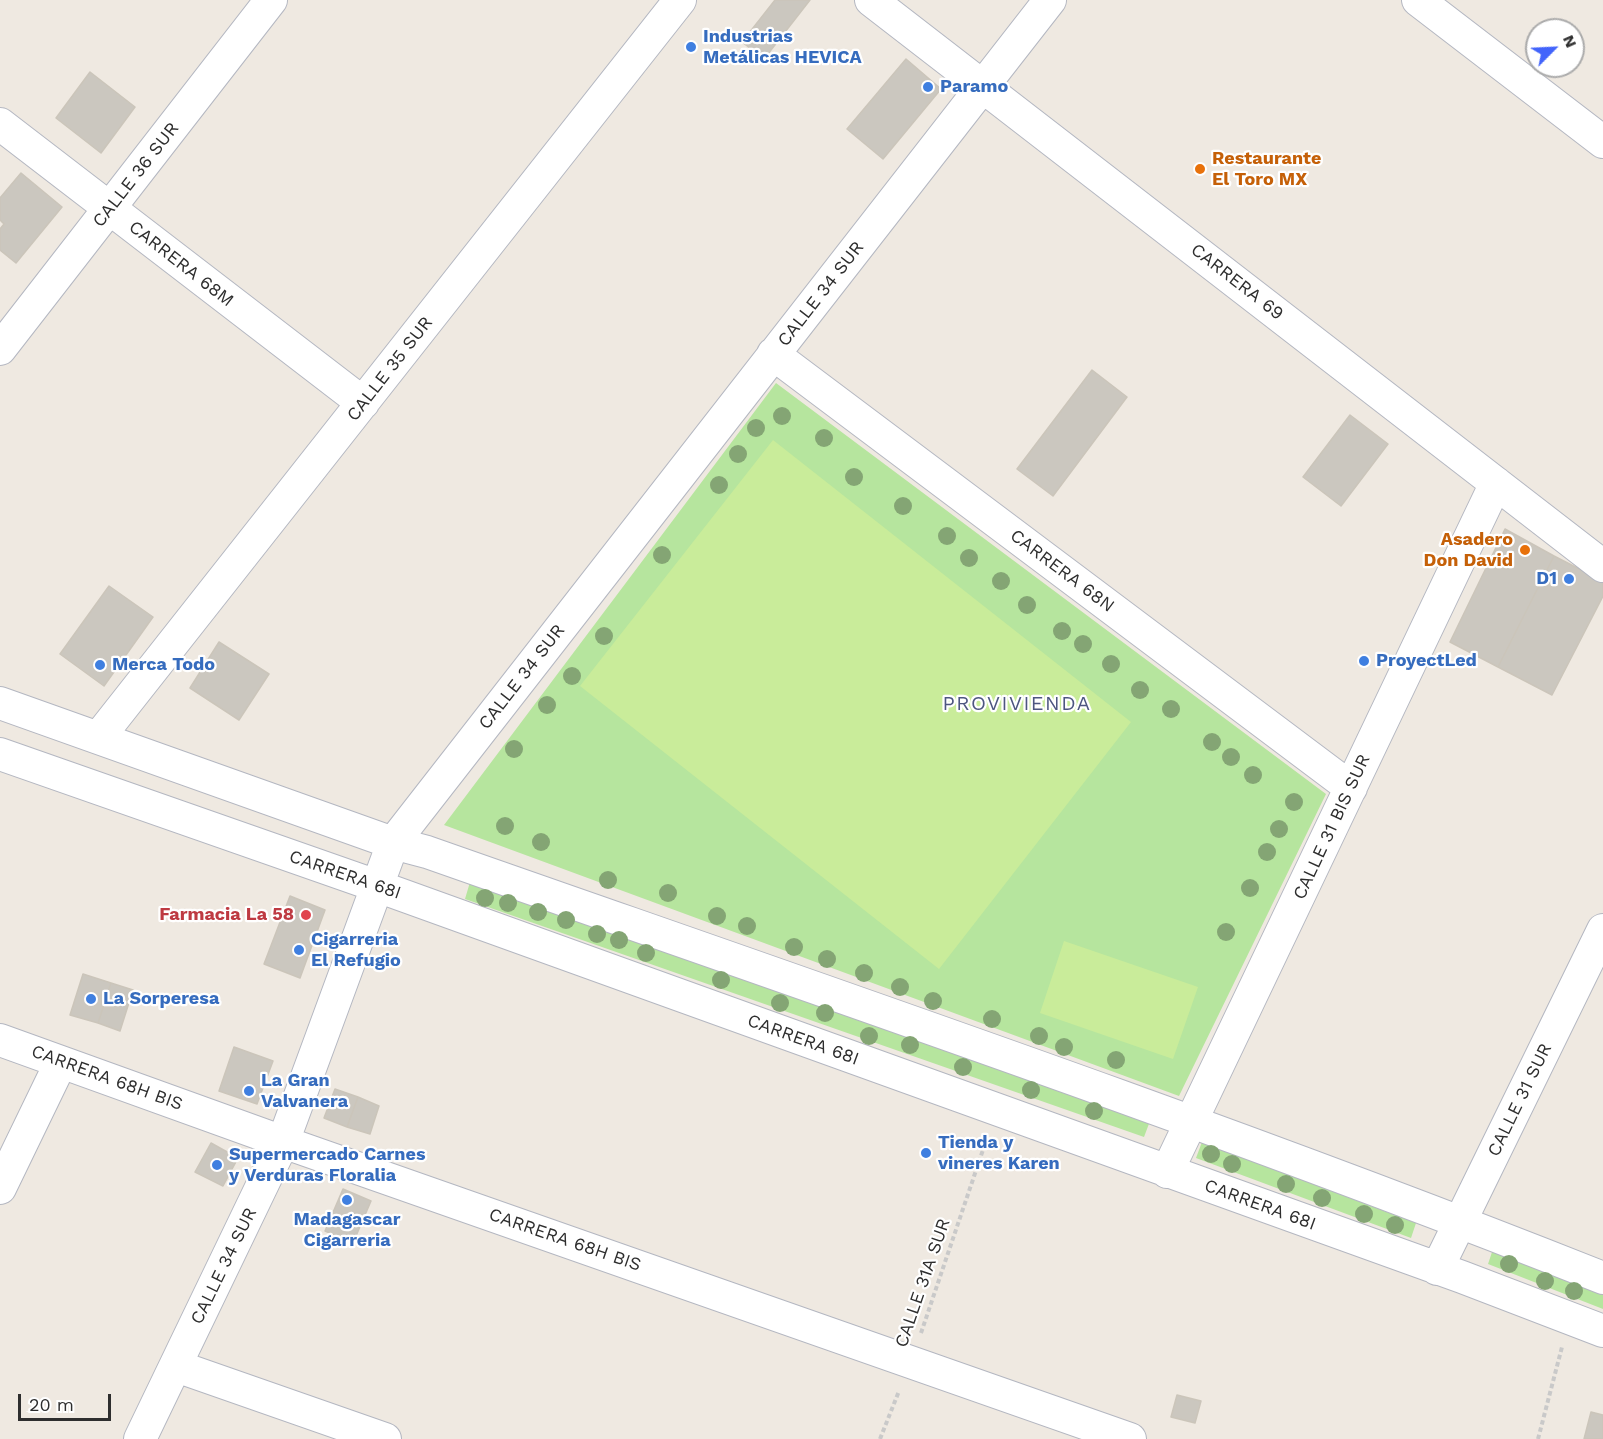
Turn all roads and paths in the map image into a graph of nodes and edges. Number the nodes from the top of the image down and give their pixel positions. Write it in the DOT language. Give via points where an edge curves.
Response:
graph roads {
  1 [pos="271,0"];
  2 [pos="680,0"];
  3 [pos="871,0"];
  4 [pos="1050,0"];
  5 [pos="1418,0"];
  6 [pos="982,86"];
  7 [pos="0,124"];
  8 [pos="1603,142"];
  9 [pos="110,208"];
  10 [pos="0,349"];
  11 [pos="773,354"];
  12 [pos="363,403"];
  13 [pos="1497,483"];
  14 [pos="1603,566"];
  15 [pos="0,703"];
  16 [pos="99,737"];
  17 [pos="0,754"];
  18 [pos="1351,788"];
  19 [pos="393,843"];
  20 [pos="377,886"];
  21 [pos="1603,930"];
  22 [pos="0,1040"];
  23 [pos="62,1062"];
  24 [pos="1192,1120"];
  25 [pos="988,1135"];
  26 [pos="283,1142"];
  27 [pos="1167,1172"];
  28 [pos="0,1188"];
  29 [pos="1460,1222"];
  30 [pos="1437,1269"];
  31 [pos="1603,1278"];
  32 [pos="1603,1331"];
  33 [pos="1565,1338"];
  34 [pos="911,1361"];
  35 [pos="176,1366"];
  36 [pos="140,1439"];
  37 [pos="385,1439"];
  38 [pos="880,1439"];
  39 [pos="1130,1439"];
  40 [pos="1538,1439"];
  1 -- 9 [label="street, CALLE 36 SUR"];
  2 -- 12 [label="street, CALLE 35 SUR"];
  3 -- 6 [label="street, CARRERA 69"];
  4 -- 6 [label="street, CALLE 34 SUR"];
  5 -- 8 [label="street"];
  6 -- 11 [label="street, CALLE 34 SUR"];
  6 -- 13 [label="street, CARRERA 69"];
  7 -- 9 [label="street, CARRERA 68M"];
  9 -- 10 [label="street, CALLE 36 SUR"];
  9 -- 12 [label="street, CARRERA 68M"];
  11 -- 18 [label="street, CARRERA 68N"];
  11 -- 19 [label="street, CALLE 34 SUR"];
  12 -- 16 [label="street, CALLE 35 SUR"];
  13 -- 14 [label="street, CARRERA 69"];
  13 -- 18 [label="street, CALLE 31 BIS SUR"];
  15 -- 16 [label="street"];
  16 -- 19 [label="street"];
  17 -- 20 [label="street, CARRERA 68I"];
  18 -- 24 [label="street, CALLE 31 BIS SUR"];
  19 -- 20 [label="street, CALLE 34 SUR"];
  19 -- 24 [label="street"];
  20 -- 26 [label="street, CALLE 34 SUR"];
  20 -- 27 [label="street, CARRERA 68I"];
  21 -- 29 [label="street, CALLE 31 SUR"];
  22 -- 23 [label="street, CARRERA 68H BIS"];
  23 -- 26 [label="street, CARRERA 68H BIS"];
  23 -- 28 [label="street"];
  24 -- 27 [label="street, CALLE 31 BIS SUR"];
  24 -- 29 [label="street"];
  25 -- 34 [label="path, CALLE 31A SUR"];
  26 -- 34 [label="street, CARRERA 68H BIS"];
  26 -- 35 [label="street, CALLE 34 SUR"];
  27 -- 30 [label="street, CARRERA 68I"];
  29 -- 30 [label="street, CALLE 31 SUR"];
  29 -- 31 [label="street"];
  30 -- 32 [label="street, CARRERA 68I"];
  33 -- 40 [label="path"];
  34 -- 38 [label="path, CALLE 31A SUR"];
  34 -- 39 [label="street, CARRERA 68H BIS"];
  35 -- 36 [label="street, CALLE 34 SUR"];
  35 -- 37 [label="street"];
}
